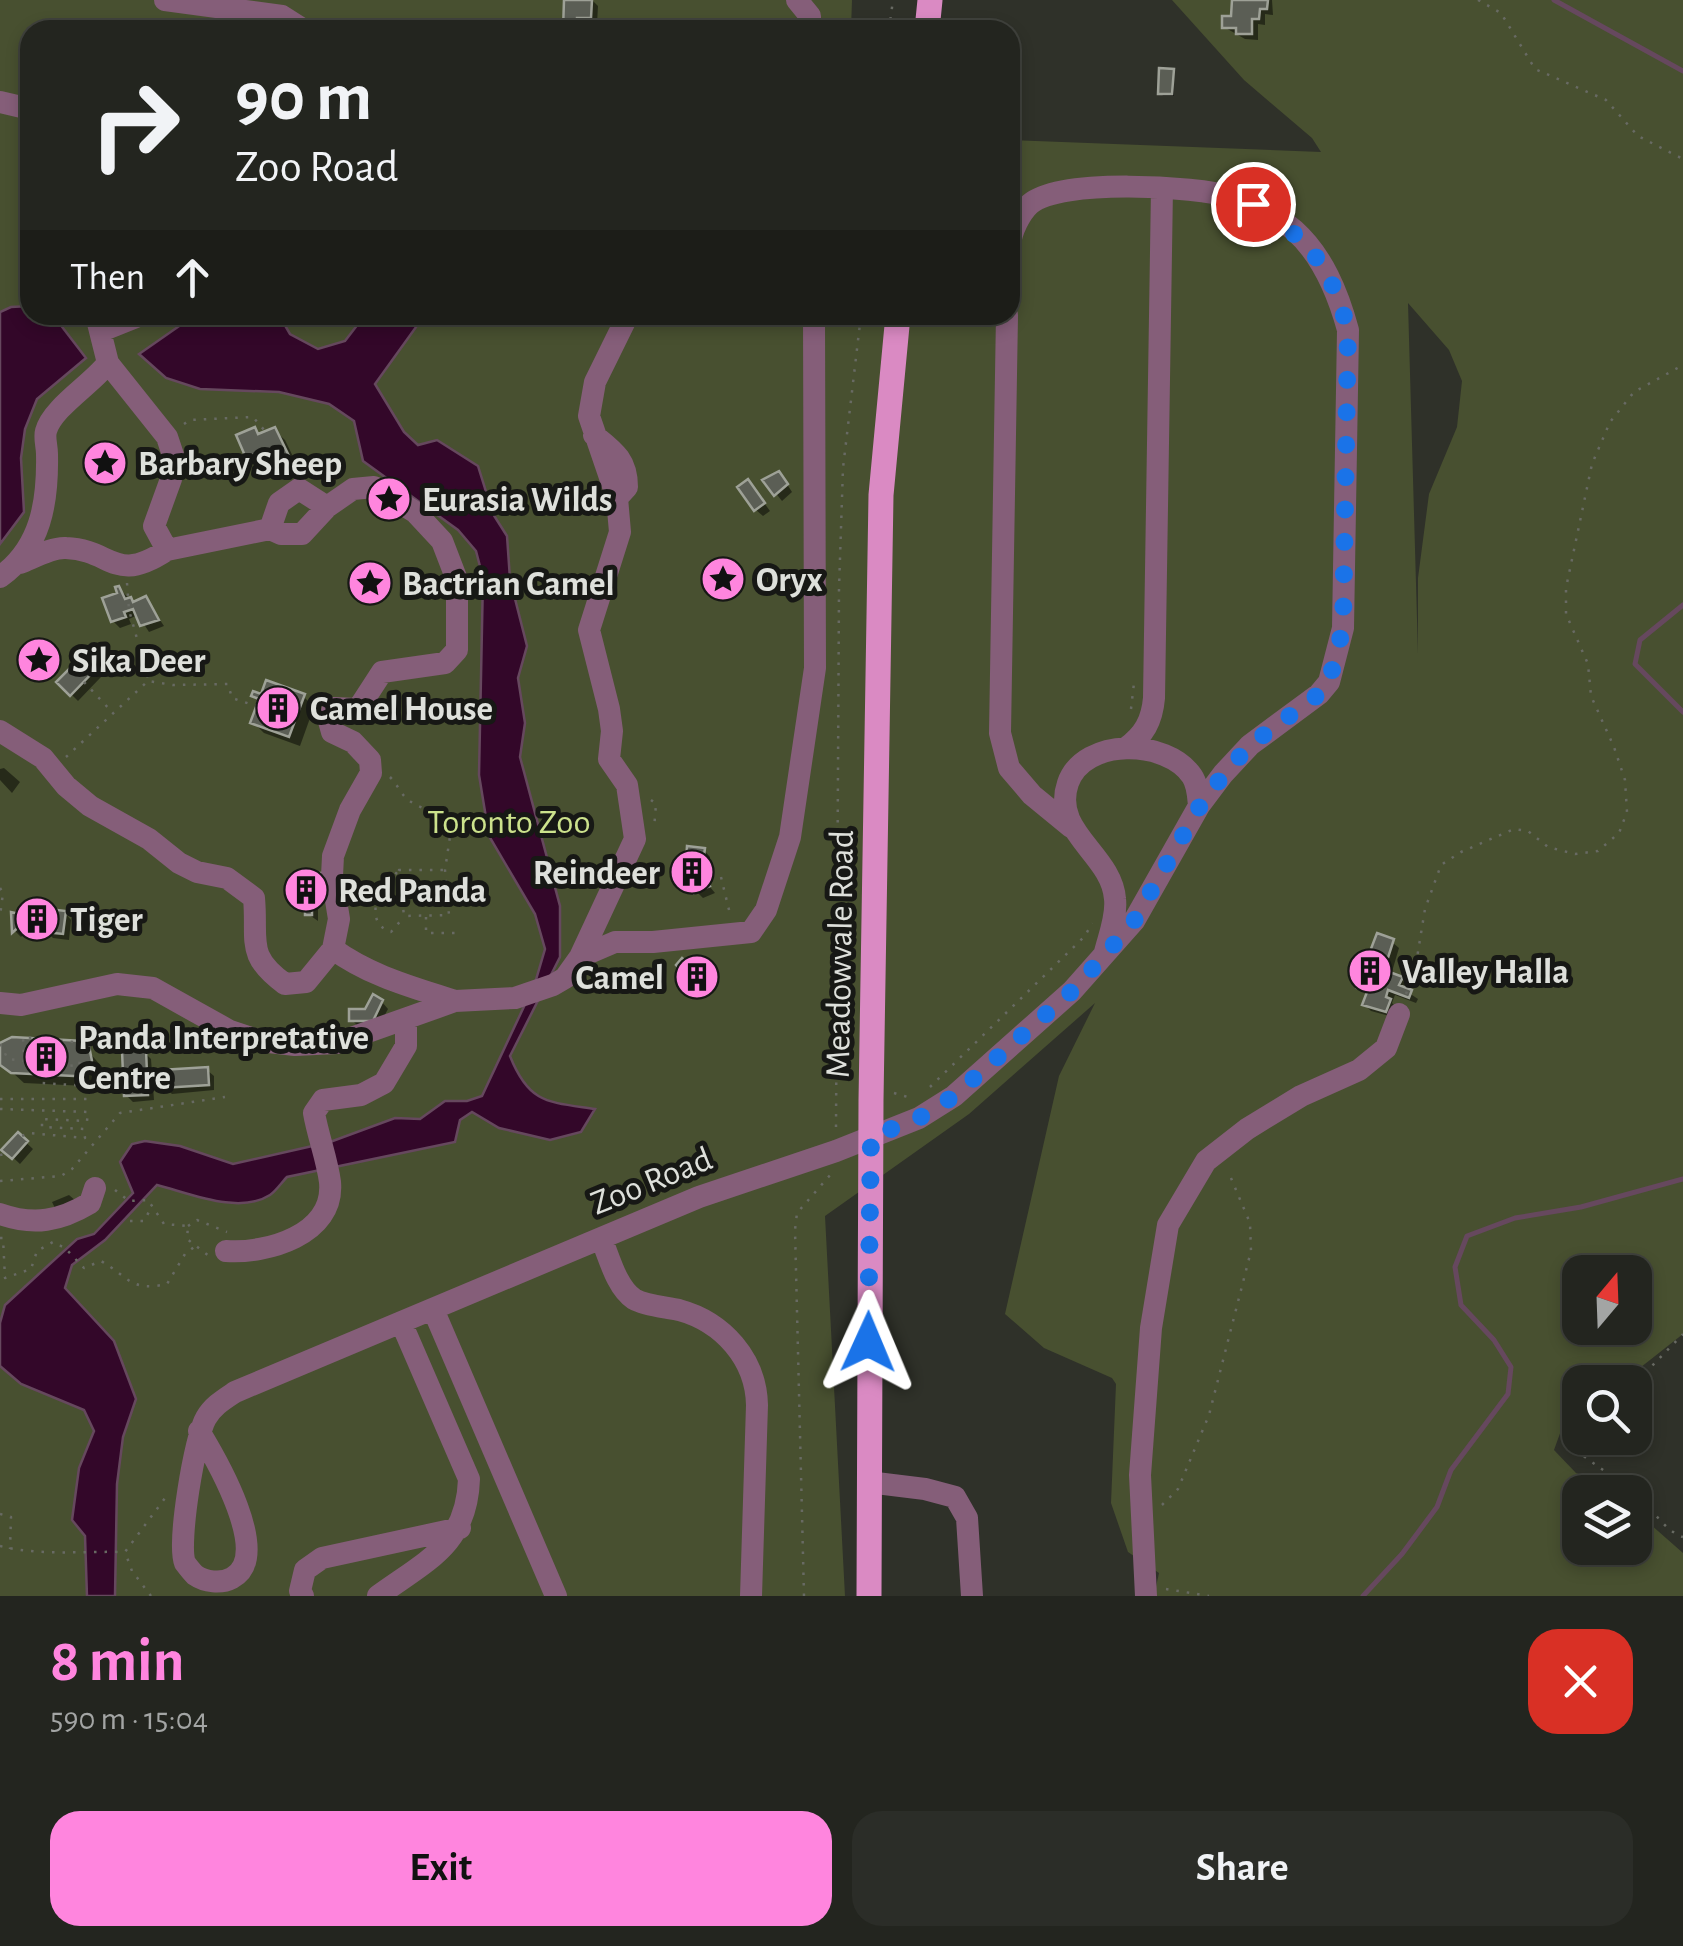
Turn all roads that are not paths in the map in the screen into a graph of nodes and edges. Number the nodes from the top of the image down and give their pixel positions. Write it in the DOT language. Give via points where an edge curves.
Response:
graph roads {
  1 [pos="165,0"];
  2 [pos="288,20"];
  3 [pos="1162,188"];
  4 [pos="1020,220"];
  5 [pos="99,325"];
  6 [pos="623,325"];
  7 [pos="814,325"];
  8 [pos="897,325"];
  9 [pos="1007,325"];
  10 [pos="108,363"];
  11 [pos="328,507"];
  12 [pos="42,518"];
  13 [pos="270,529"];
  14 [pos="63,547"];
  15 [pos="167,550"];
  16 [pos="20,563"];
  17 [pos="0,577"];
  18 [pos="5,741"];
  19 [pos="1126,748"];
  20 [pos="1200,806"];
  21 [pos="1071,827"];
  22 [pos="333,949"];
  23 [pos="1104,956"];
  24 [pos="580,957"];
  25 [pos="455,1001"];
  26 [pos="0,1003"];
  27 [pos="1398,1014"];
  28 [pos="406,1020"];
  29 [pos="871,1137"];
  30 [pos="95,1188"];
  31 [pos="0,1214"];
  32 [pos="601,1238"];
  33 [pos="226,1251"];
  34 [pos="433,1309"];
  35 [pos="401,1322"];
  36 [pos="199,1432"];
  37 [pos="868,1482"];
  38 [pos="460,1528"];
  39 [pos="1145,1588"];
  40 [pos="871,1592"];
  41 [pos="303,1596"];
  42 [pos="378,1596"];
  43 [pos="556,1596"];
  44 [pos="751,1596"];
  45 [pos="972,1596"];
  1 -- 2 [label="street"];
  3 -- 4 [label="street, Zoo Road" via="1075,188 1030,205"];
  3 -- 19 [label="street" via="1154,698 1146,729"];
  3 -- 20 [label="street, Zoo Road" via="1230,196 1294,230 1334,285 1348,338 1343,628 1329,682 1250,745"];
  5 -- 10 [label="street"];
  6 -- 24 [label="street" via="595,382 588,416 617,498 620,532 589,630 609,709 609,759 627,785 635,839"];
  7 -- 24 [label="street" via="814,668 790,837 766,910 750,932 614,942"];
  8 -- 29 [label="main road, Meadowvale Road" via="881,495"];
  9 -- 21 [label="street" via="1000,733 1008,768"];
  10 -- 12 [label="street" via="54,414 44,433"];
  10 -- 15 [label="street" via="174,455 154,526"];
  11 -- 13 [label="street" via="302,534"];
  11 -- 13 [label="street" via="299,489 278,503"];
  11 -- 22 [label="street" via="353,488 374,486 415,512 442,542 458,580 458,650 445,663 382,672 358,709 332,708 332,732 353,742 370,760 371,773 333,856 339,919"];
  12 -- 14 [label="street"];
  12 -- 16 [label="street"];
  13 -- 15 [label="street"];
  14 -- 15 [label="street" via="126,567"];
  14 -- 16 [label="street"];
  16 -- 17 [label="street"];
  18 -- 22 [label="street" via="179,863 227,878 254,898 255,949 265,970 284,984 306,982"];
  19 -- 20 [label="street" via="1177,762 1192,776"];
  19 -- 21 [label="street" via="1098,754 1074,770 1065,796"];
  20 -- 23 [label="street, Zoo Road" via="1134,921"];
  21 -- 23 [label="street" via="1108,872 1116,899"];
  22 -- 25 [label="street" via="386,979"];
  23 -- 29 [label="street, Zoo Road" via="954,1096"];
  24 -- 25 [label="street" via="553,985 515,998"];
  25 -- 28 [label="street"];
  26 -- 28 [label="street" via="21,1005 117,984 152,988 230,1031 295,1046 336,1043"];
  27 -- 39 [label="street" via="1386,1048 1359,1070 1246,1129 1206,1162 1168,1225 1150,1328 1140,1475"];
  28 -- 33 [label="street" via="406,1046 384,1083 360,1095 323,1100 314,1113 330,1185 326,1210 292,1239 249,1253"];
  29 -- 32 [label="street, Zoo Road"];
  29 -- 37 [label="main road, Meadowvale Road"];
  30 -- 31 [label="street" via="90,1202 58,1219 35,1223"];
  32 -- 34 [label="street, Zoo Road"];
  32 -- 44 [label="street" via="633,1298 701,1319 735,1345 752,1371 757,1405"];
  34 -- 35 [label="street, Zoo Road"];
  34 -- 43 [label="street"];
  35 -- 36 [label="street, Zoo Road" via="234,1392"];
  35 -- 38 [label="street" via="469,1479"];
  36 -- 36 [label="street" via="183,1542 185,1562 214,1583 244,1567 248,1551 246,1532"];
  37 -- 40 [label="main road, Meadowvale Road"];
  37 -- 45 [label="street" via="954,1497 968,1518"];
  38 -- 41 [label="street" via="322,1558 306,1570"];
  38 -- 42 [label="street" via="446,1547"];
}
